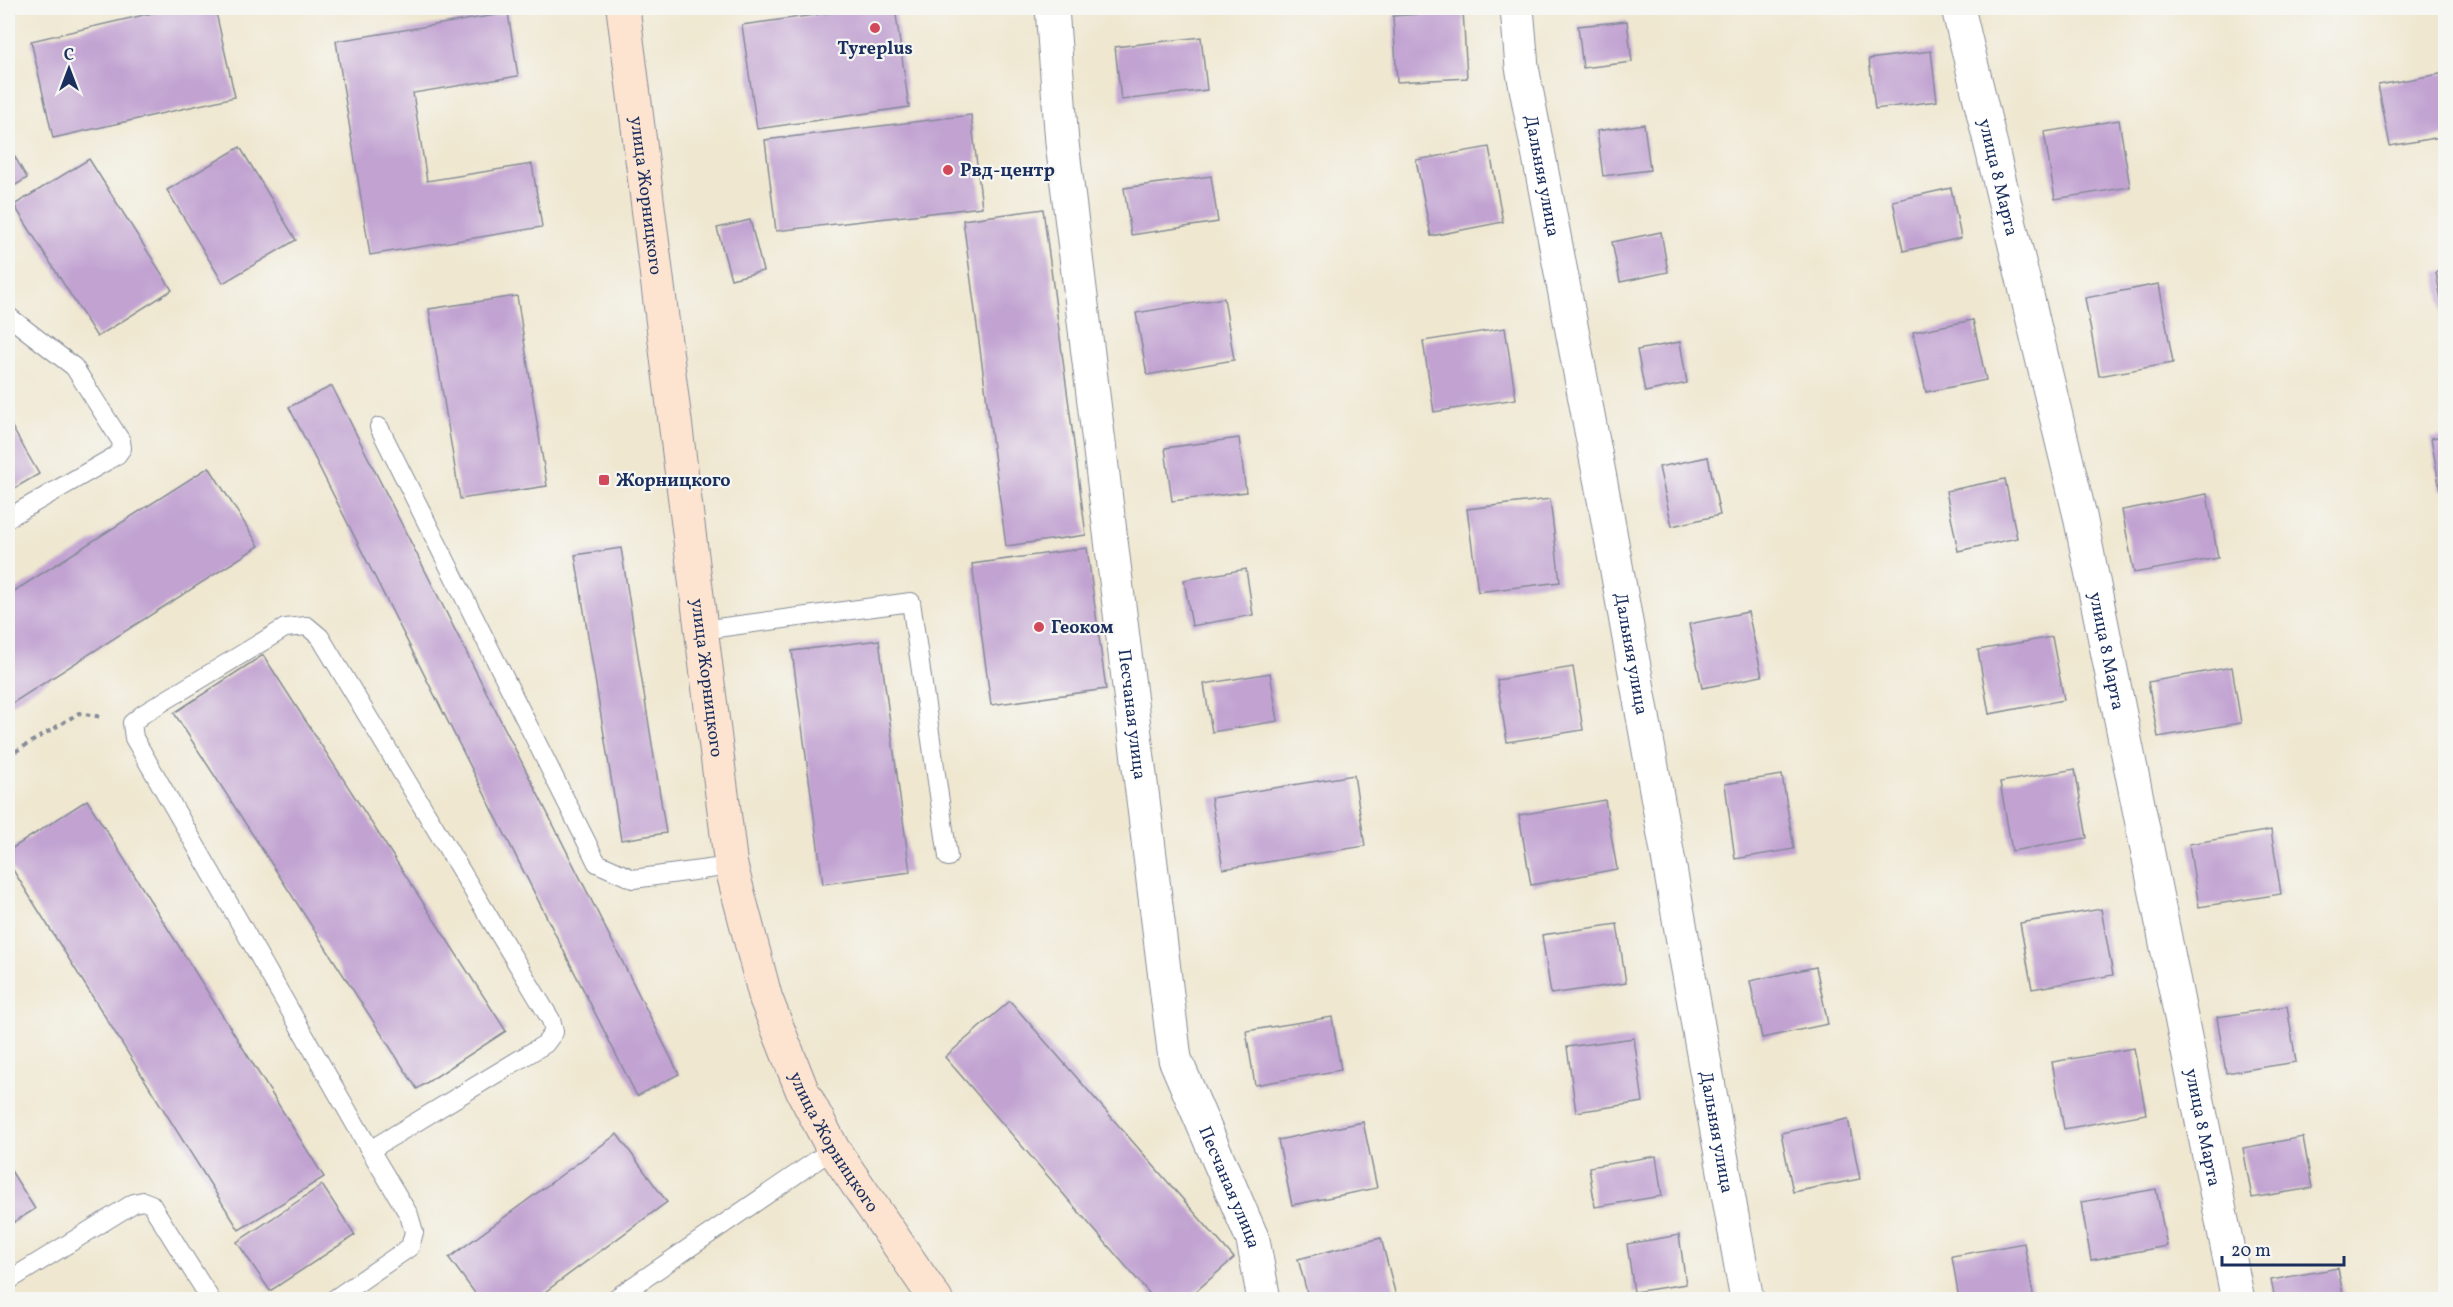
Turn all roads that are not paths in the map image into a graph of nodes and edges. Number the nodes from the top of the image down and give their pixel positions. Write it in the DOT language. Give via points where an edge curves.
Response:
graph roads {
  1 [pos="623,8"];
  2 [pos="1052,8"];
  3 [pos="1517,8"];
  4 [pos="1958,8"];
  5 [pos="8,316"];
  6 [pos="379,427"];
  7 [pos="8,518"];
  8 [pos="702,630"];
  9 [pos="948,857"];
  10 [pos="731,866"];
  11 [pos="833,1149"];
  12 [pos="370,1150"];
  13 [pos="8,1281"];
  14 [pos="211,1299"];
  15 [pos="333,1299"];
  16 [pos="613,1299"];
  17 [pos="936,1299"];
  18 [pos="1264,1299"];
  19 [pos="1747,1299"];
  20 [pos="2238,1299"];
  1 -- 8 [label="main road, улица Жорницкого"];
  2 -- 18 [label="street, Песчаная улица" via="1063,154 1175,1059 1253,1240"];
  3 -- 19 [label="street, Дальняя улица" via="1522,67 1605,504"];
  4 -- 20 [label="street, улица 8 Марта" via="2080,516"];
  5 -- 7 [label="lane" via="74,367 122,448 117,455"];
  6 -- 10 [label="lane" via="597,863 633,879"];
  8 -- 9 [label="lane" via="911,602"];
  8 -- 10 [label="main road, улица Жорницкого"];
  10 -- 11 [label="main road, улица Жорницкого" via="782,1044"];
  11 -- 16 [label="lane"];
  11 -- 17 [label="main road, улица Жорницкого"];
  12 -- 12 [label="lane" via="134,738 132,723 143,714 285,628 307,626 320,637 551,1020 554,1032 545,1044"];
  12 -- 15 [label="lane" via="414,1232 410,1247"];
  13 -- 14 [label="lane" via="142,1201 151,1204"];
}
